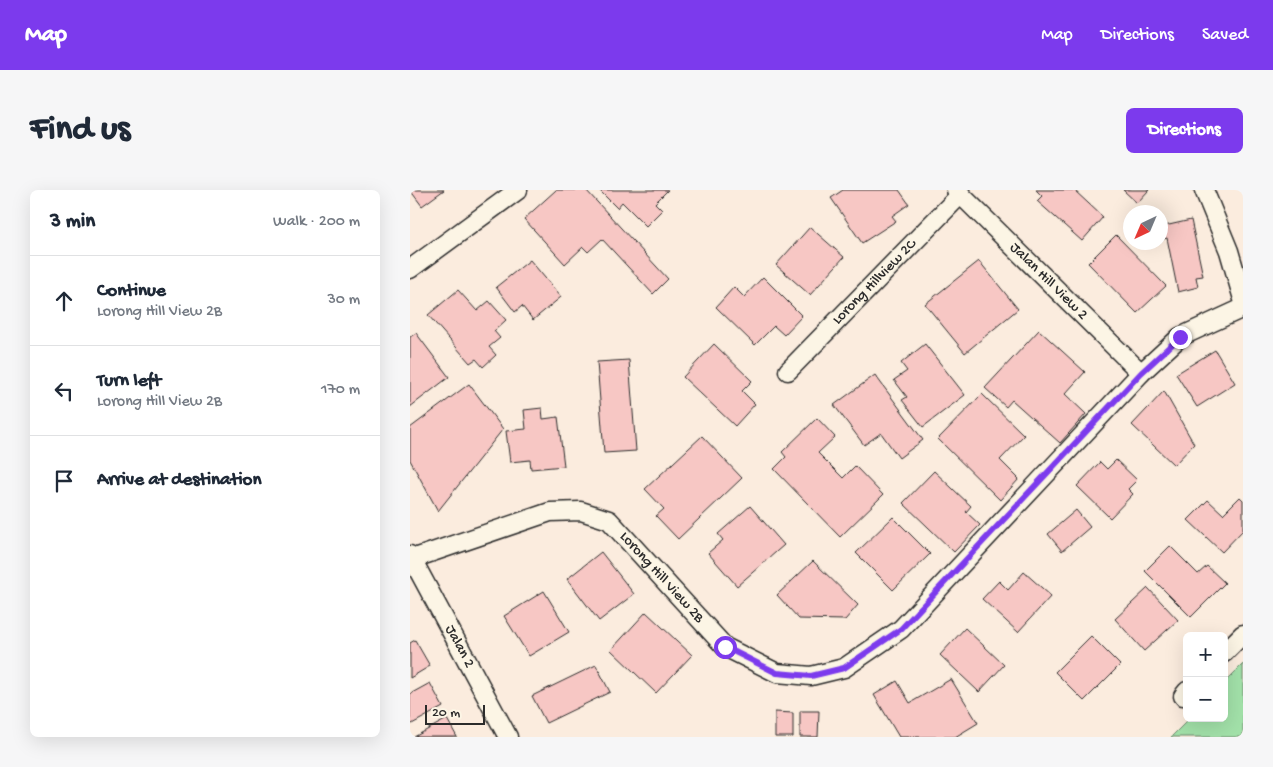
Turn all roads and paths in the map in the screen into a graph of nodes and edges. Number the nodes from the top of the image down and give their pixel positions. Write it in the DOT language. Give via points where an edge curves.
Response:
graph roads {
  1 [pos="518,190"];
  2 [pos="1204,190"];
  3 [pos="958,192"];
  4 [pos="1236,249"];
  5 [pos="410,269"];
  6 [pos="1243,299"];
  7 [pos="1243,308"];
  8 [pos="788,371"];
  9 [pos="1141,373"];
  10 [pos="411,557"];
  11 [pos="1243,634"];
  12 [pos="1228,649"];
  13 [pos="508,737"];
  1 -- 5 [label="street"];
  2 -- 4 [label="street"];
  3 -- 8 [label="street, Lorong Hillview 2C"];
  3 -- 9 [label="street, Jalan Hill View 2"];
  4 -- 6 [label="street"];
  7 -- 9 [label="street, Lorong Hill View 2B" via="1180,337"];
  9 -- 10 [label="street, Lorong Hill View 2B" via="901,629 844,668 811,676 777,673 725,647 609,520 582,511 550,512"];
  10 -- 13 [label="street, Jalan 2"];
  11 -- 12 [label="street"];
}
